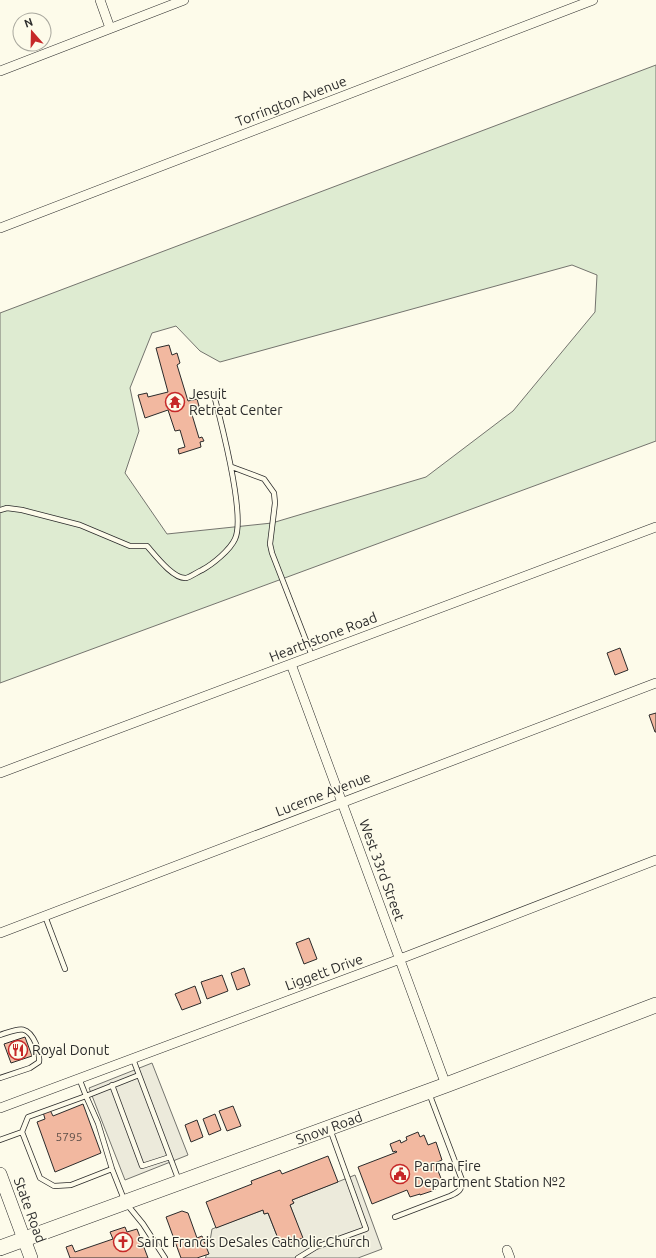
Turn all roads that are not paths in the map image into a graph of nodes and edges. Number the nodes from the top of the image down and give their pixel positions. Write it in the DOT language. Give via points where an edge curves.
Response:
graph roads {
  1 [pos="100,0"];
  2 [pos="184,0"];
  3 [pos="593,0"];
  4 [pos="110,28"];
  5 [pos="0,70"];
  6 [pos="0,228"];
  7 [pos="214,395"];
  8 [pos="232,467"];
  9 [pos="0,510"];
  10 [pos="656,526"];
  11 [pos="312,656"];
  12 [pos="291,664"];
  13 [pos="656,683"];
  14 [pos="0,773"];
  15 [pos="342,802"];
  16 [pos="656,860"];
  17 [pos="45,916"];
  18 [pos="0,933"];
  19 [pos="400,959"];
  20 [pos="65,969"];
  21 [pos="656,1005"];
  22 [pos="0,1035"];
  23 [pos="132,1058"];
  24 [pos="139,1075"];
  25 [pos="0,1078"];
  26 [pos="79,1078"];
  27 [pos="112,1085"];
  28 [pos="446,1085"];
  29 [pos="429,1092"];
  30 [pos="86,1096"];
  31 [pos="0,1108"];
  32 [pos="330,1128"];
  33 [pos="22,1132"];
  34 [pos="0,1140"];
  35 [pos="170,1157"];
  36 [pos="112,1168"];
  37 [pos="0,1174"];
  38 [pos="179,1182"];
  39 [pos="126,1202"];
  40 [pos="395,1217"];
  41 [pos="24,1239"];
  42 [pos="0,1248"];
  43 [pos="31,1258"];
  44 [pos="165,1258"];
  45 [pos="298,1258"];
  1 -- 4 [label="street"];
  2 -- 4 [label="street"];
  3 -- 6 [label="street, Torrington Avenue"];
  4 -- 5 [label="street"];
  7 -- 8 [label="lane"];
  8 -- 9 [label="lane" via="238,518 235,540 222,556 188,578 179,577 170,571 147,546 130,546 80,525 22,510"];
  8 -- 11 [label="lane" via="264,479 274,493 270,544 272,553"];
  10 -- 11 [label="street, Hearthstone Road"];
  11 -- 12 [label="street, Hearthstone Road"];
  12 -- 14 [label="street, Hearthstone Road"];
  12 -- 15 [label="street, West 33rd Street"];
  13 -- 15 [label="street, Lucerne Avenue"];
  15 -- 17 [label="street, Lucerne Avenue"];
  15 -- 19 [label="street, West 33rd Street"];
  16 -- 19 [label="street, Liggett Drive"];
  17 -- 18 [label="street, Lucerne Avenue"];
  17 -- 20 [label="lane"];
  19 -- 23 [label="street, Liggett Drive"];
  19 -- 28 [label="street, West 33rd Street"];
  21 -- 28 [label="main road, Snow Road"];
  22 -- 25 [label="lane" via="18,1029 27,1031 32,1036 40,1055 39,1062 30,1068"];
  23 -- 24 [label="lane"];
  23 -- 26 [label="street, Liggett Drive"];
  24 -- 27 [label="lane"];
  24 -- 35 [label="lane"];
  26 -- 30 [label="lane"];
  26 -- 31 [label="street, Liggett Drive"];
  27 -- 30 [label="lane"];
  27 -- 35 [label="lane" via="142,1166"];
  28 -- 29 [label="main road, Snow Road"];
  29 -- 32 [label="main road, Snow Road"];
  29 -- 40 [label="lane" via="462,1186 458,1192 450,1196"];
  30 -- 33 [label="lane" via="28,1117"];
  30 -- 36 [label="lane" via="98,1123"];
  32 -- 38 [label="main road, Snow Road"];
  32 -- 45 [label="lane" via="366,1229 316,1247"];
  33 -- 34 [label="lane"];
  33 -- 36 [label="lane" via="40,1178 54,1186 71,1185"];
  35 -- 38 [label="lane"];
  36 -- 39 [label="lane"];
  37 -- 41 [label="main road, State Road"];
  38 -- 39 [label="main road, Snow Road"];
  39 -- 41 [label="main road, Snow Road"];
  39 -- 44 [label="lane"];
  41 -- 42 [label="main road, Snow Road"];
  41 -- 43 [label="main road, State Road"];
}
